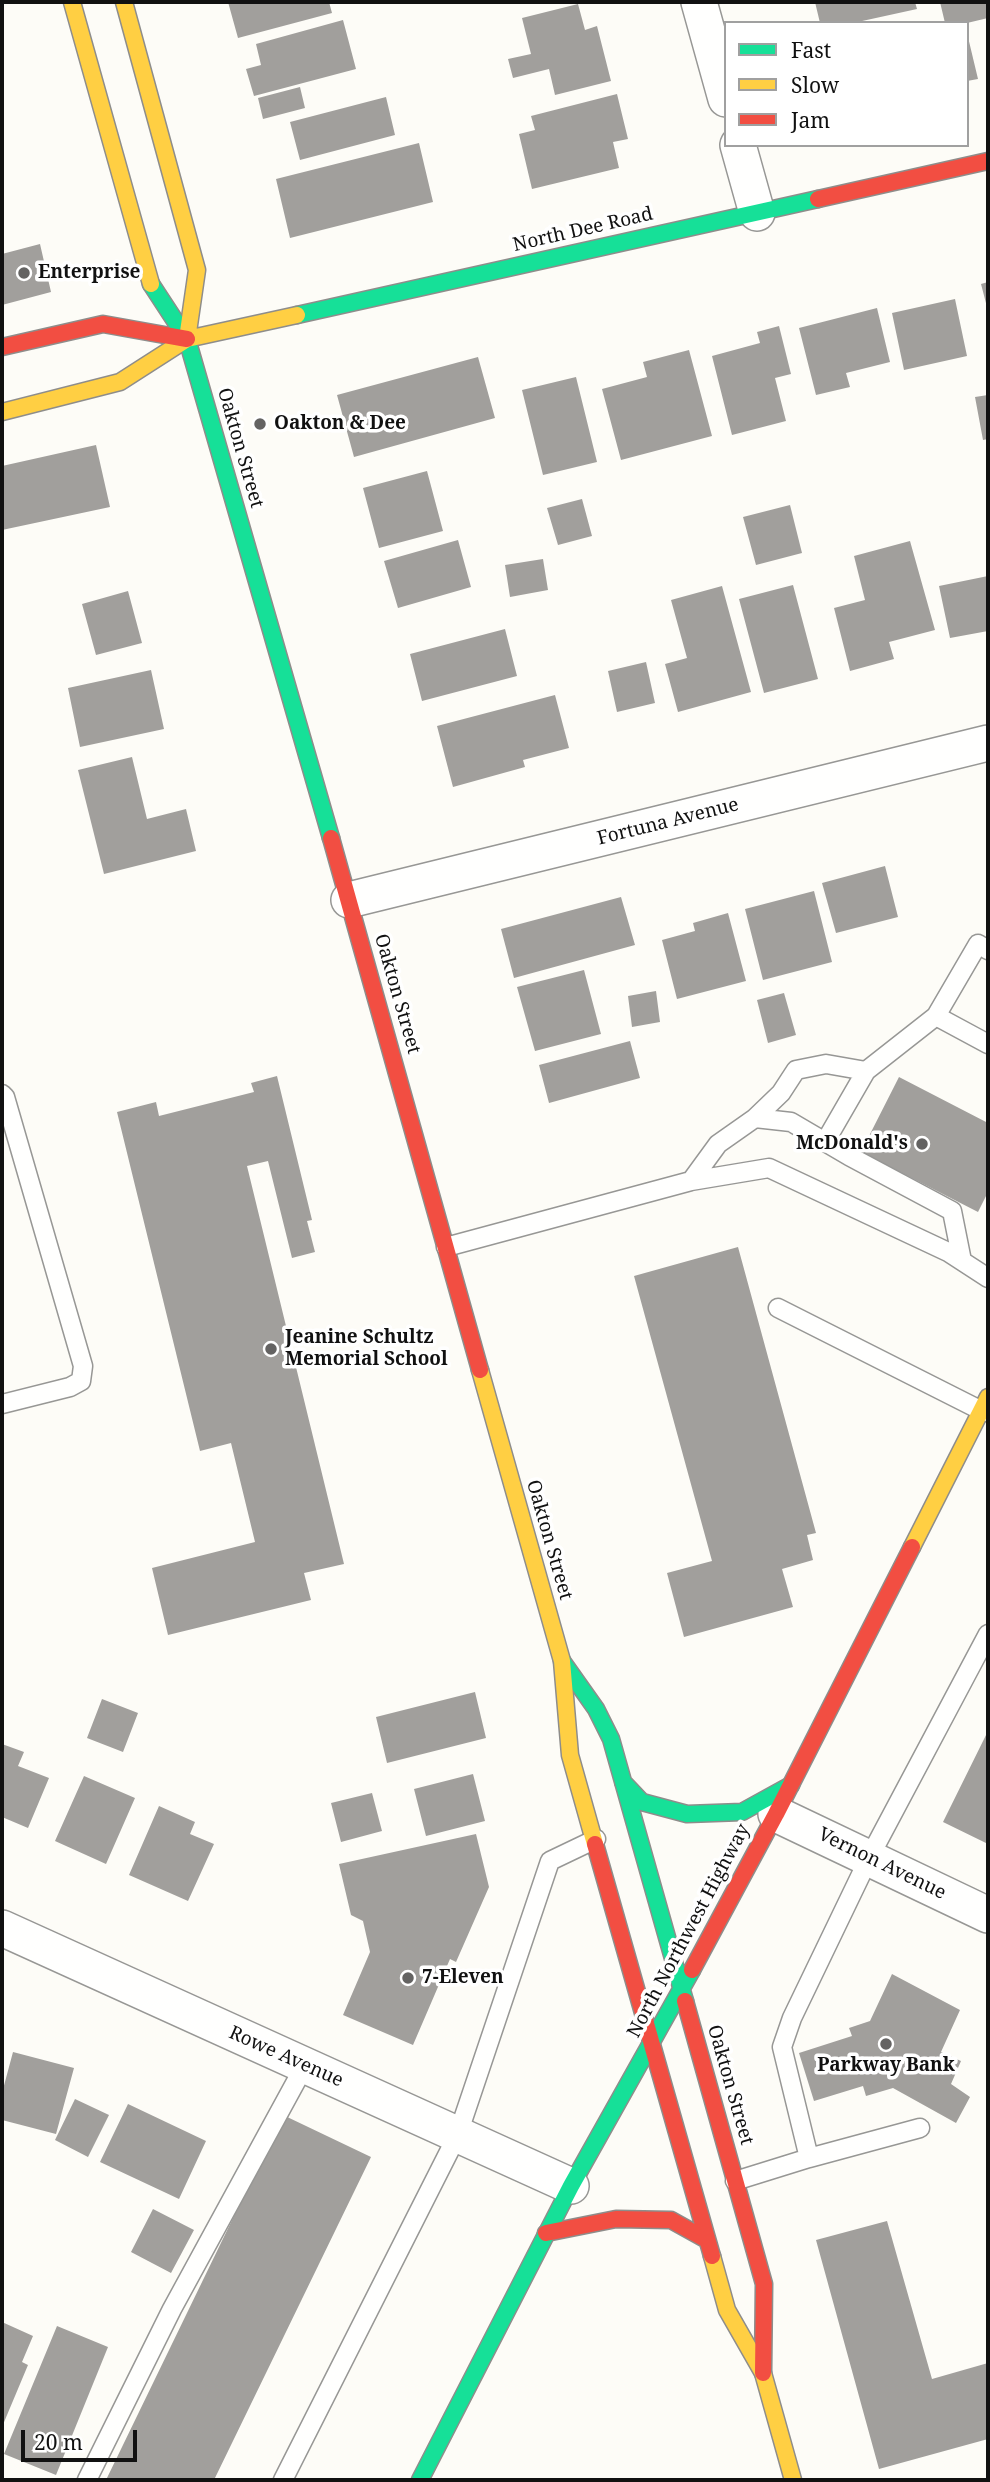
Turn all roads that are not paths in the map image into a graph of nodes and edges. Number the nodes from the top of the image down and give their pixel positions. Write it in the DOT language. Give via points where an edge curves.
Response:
graph roads {
  1 [pos="72,2"];
  2 [pos="124,2"];
  3 [pos="699,2"];
  4 [pos="724,92"];
  5 [pos="739,147"];
  6 [pos="988,161"];
  7 [pos="757,212"];
  8 [pos="187,339"];
  9 [pos="2,347"];
  10 [pos="2,412"];
  11 [pos="988,743"];
  12 [pos="349,901"];
  13 [pos="988,950"];
  14 [pos="936,1016"];
  15 [pos="988,1044"];
  16 [pos="866,1071"];
  17 [pos="2,1094"];
  18 [pos="755,1118"];
  19 [pos="825,1142"];
  20 [pos="691,1181"];
  21 [pos="446,1247"];
  22 [pos="955,1257"];
  23 [pos="988,1278"];
  24 [pos="778,1308"];
  25 [pos="2,1404"];
  26 [pos="986,1407"];
  27 [pos="988,1634"];
  28 [pos="562,1661"];
  29 [pos="624,1782"];
  30 [pos="784,1799"];
  31 [pos="596,1839"];
  32 [pos="869,1858"];
  33 [pos="988,1915"];
  34 [pos="2,1928"];
  35 [pos="682,1990"];
  36 [pos="652,2045"];
  37 [pos="305,2065"];
  38 [pos="920,2127"];
  39 [pos="457,2134"];
  40 [pos="809,2158"];
  41 [pos="735,2181"];
  42 [pos="571,2186"];
  43 [pos="547,2233"];
  44 [pos="707,2240"];
  45 [pos="762,2373"];
  46 [pos="87,2480"];
  47 [pos="283,2480"];
  48 [pos="419,2480"];
  49 [pos="793,2480"];
  1 -- 8 [label="main road, Oakton Street" via="149,281"];
  2 -- 8 [label="main road, Oakton Street" via="197,270"];
  3 -- 4 [label="street"];
  5 -- 7 [label="street"];
  6 -- 7 [label="main road, North Dee Road"];
  7 -- 8 [label="main road, North Dee Road"];
  8 -- 9 [label="main road, North Dee Road" via="103,324"];
  8 -- 10 [label="main road, North Dee Road" via="120,382"];
  8 -- 12 [label="main road, Oakton Street"];
  11 -- 12 [label="street, Fortuna Avenue"];
  12 -- 21 [label="main road, Oakton Street"];
  13 -- 14 [label="lane" via="978,944"];
  14 -- 15 [label="lane"];
  14 -- 16 [label="lane"];
  16 -- 18 [label="lane" via="826,1064 796,1070"];
  16 -- 19 [label="lane"];
  17 -- 25 [label="lane" via="83,1366 81,1381 70,1387"];
  18 -- 19 [label="lane" via="790,1122"];
  18 -- 20 [label="lane" via="718,1144"];
  19 -- 22 [label="lane" via="952,1210"];
  20 -- 21 [label="lane"];
  20 -- 22 [label="lane" via="769,1168"];
  21 -- 28 [label="main road, Oakton Street"];
  22 -- 23 [label="lane"];
  24 -- 26 [label="lane"];
  26 -- 30 [label="main road, North Northwest Highway"];
  27 -- 32 [label="lane"];
  28 -- 29 [label="main road, Oakton Street" via="596,1709"];
  28 -- 31 [label="main road, Oakton Street" via="570,1755"];
  29 -- 30 [label="main road" via="642,1802 687,1814 742,1812"];
  29 -- 35 [label="main road, Oakton Street"];
  30 -- 32 [label="street, Vernon Avenue"];
  30 -- 35 [label="main road, North Northwest Highway"];
  31 -- 36 [label="main road, Oakton Street"];
  31 -- 39 [label="lane" via="550,1861"];
  32 -- 33 [label="street, Vernon Avenue"];
  32 -- 40 [label="lane" via="782,2047"];
  34 -- 37 [label="street, Rowe Avenue"];
  35 -- 36 [label="main road, North Northwest Highway"];
  35 -- 41 [label="main road, Oakton Street"];
  36 -- 42 [label="main road, North Northwest Highway"];
  36 -- 44 [label="main road, Oakton Street"];
  37 -- 39 [label="street, Rowe Avenue"];
  37 -- 46 [label="lane" via="172,2309"];
  38 -- 40 [label="lane"];
  39 -- 42 [label="street, Rowe Avenue"];
  39 -- 47 [label="lane"];
  40 -- 41 [label="lane"];
  41 -- 45 [label="main road, Oakton Street" via="764,2284"];
  42 -- 43 [label="main road, North Northwest Highway"];
  43 -- 44 [label="main road" via="616,2219 671,2220"];
  43 -- 48 [label="main road, North Northwest Highway"];
  44 -- 45 [label="main road, Oakton Street" via="727,2310"];
  45 -- 49 [label="main road, Oakton Street"];
}
